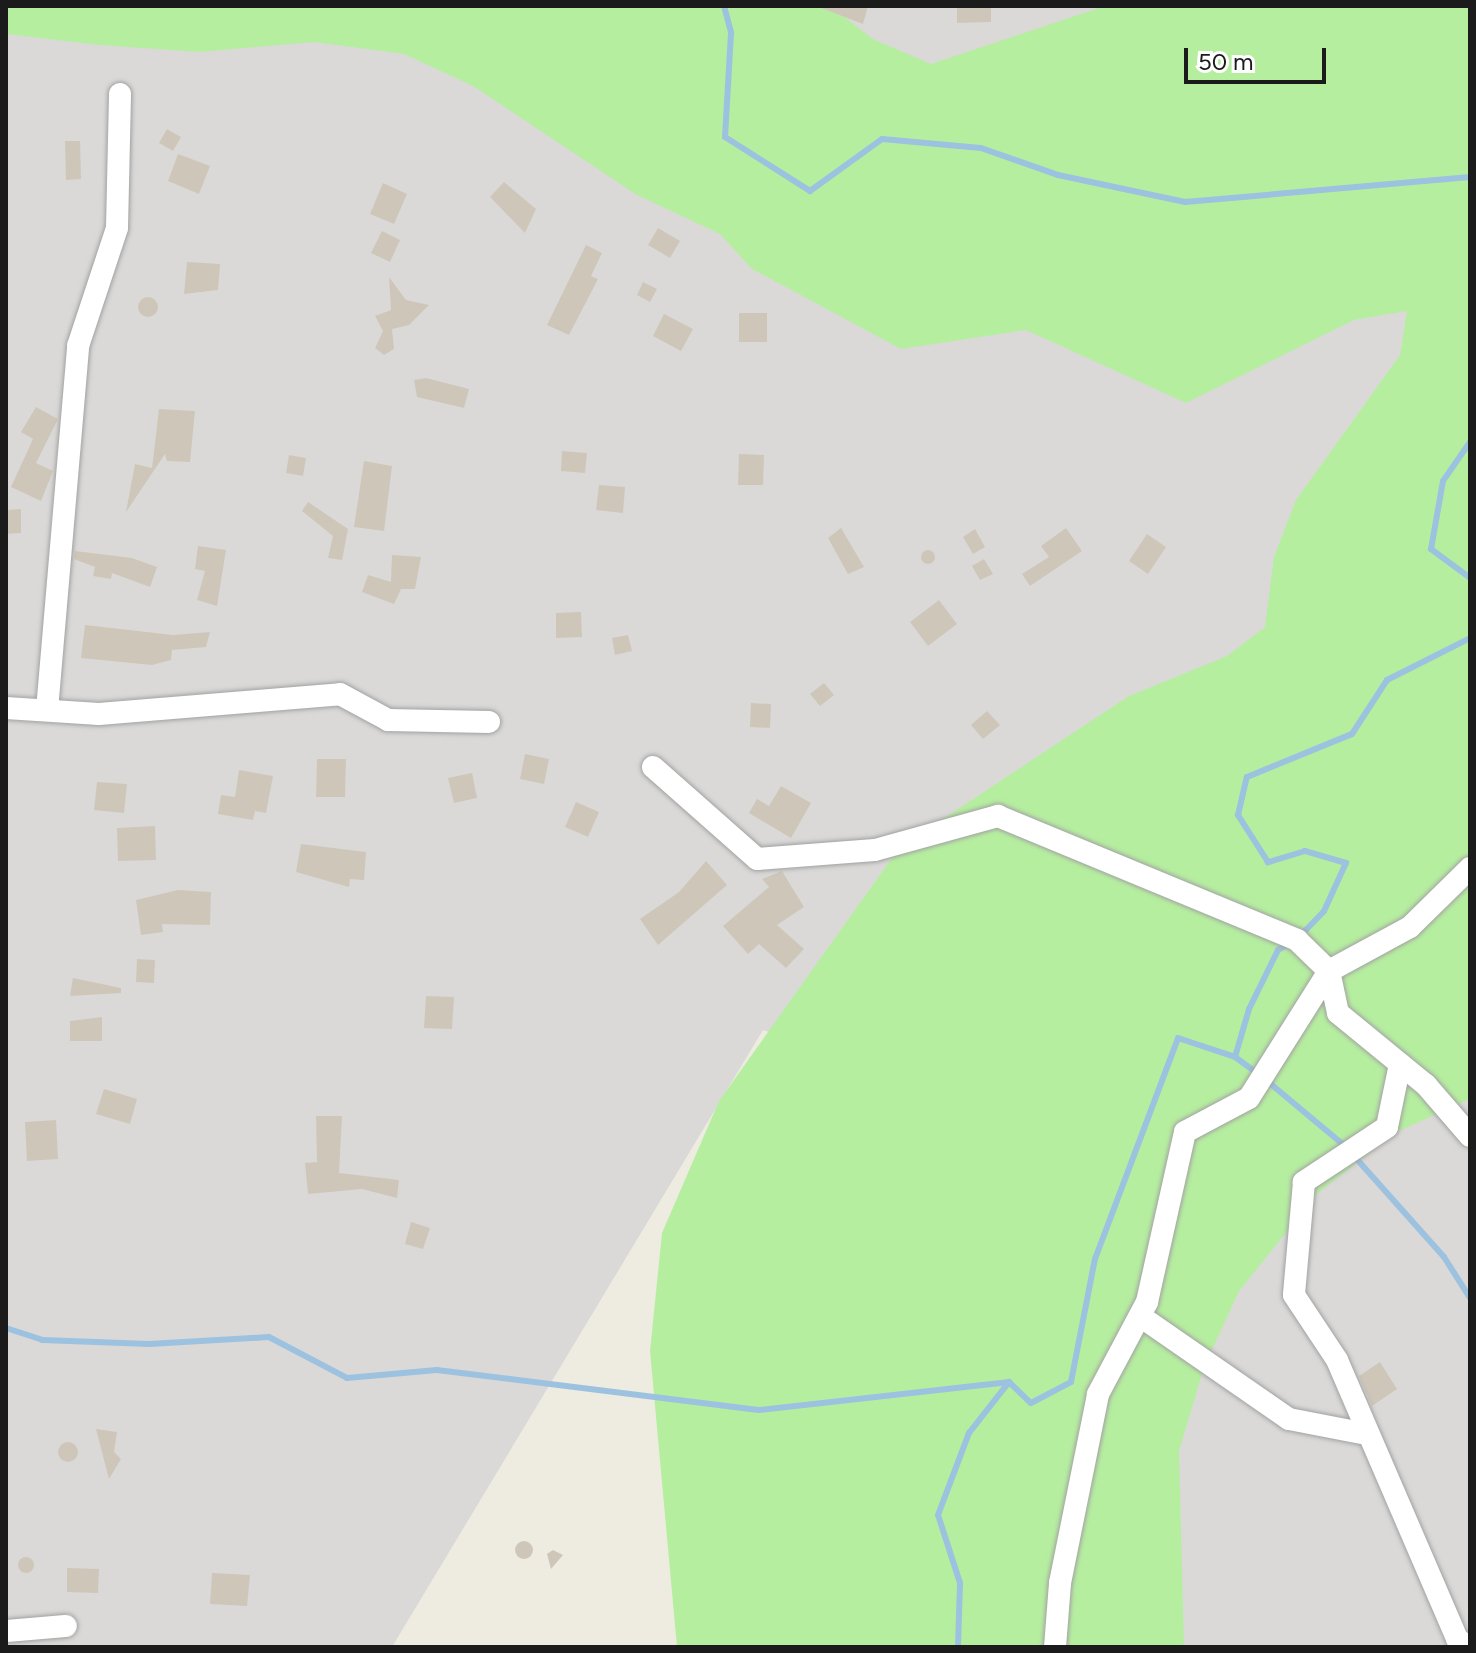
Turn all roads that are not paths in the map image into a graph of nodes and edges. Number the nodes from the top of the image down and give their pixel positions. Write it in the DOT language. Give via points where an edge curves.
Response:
graph roads {
  1 [pos="120,94"];
  2 [pos="6,708"];
  3 [pos="47,710"];
  4 [pos="489,722"];
  5 [pos="653,767"];
  6 [pos="1470,868"];
  7 [pos="1329,971"];
  8 [pos="1400,1064"];
  9 [pos="1470,1136"];
  10 [pos="1140,1316"];
  11 [pos="1367,1434"];
  12 [pos="66,1626"];
  13 [pos="6,1631"];
  14 [pos="1055,1647"];
  15 [pos="1469,1647"];
  1 -- 3 [label="street" via="117,228 78,346"];
  2 -- 3 [label="street"];
  3 -- 4 [label="street" via="99,714 340,694 388,720"];
  5 -- 7 [label="street" via="757,859 875,850 998,816 1297,940"];
  6 -- 7 [label="street" via="1410,927"];
  7 -- 8 [label="street" via="1338,1013"];
  7 -- 10 [label="street" via="1249,1098 1185,1132 1159,1261"];
  8 -- 9 [label="street"];
  8 -- 11 [label="street" via="1387,1127 1304,1182 1294,1295 1337,1360"];
  10 -- 11 [label="street" via="1289,1419"];
  10 -- 14 [label="street" via="1098,1394 1060,1583"];
  11 -- 15 [label="street" via="1457,1639"];
  12 -- 13 [label="street"];
}
